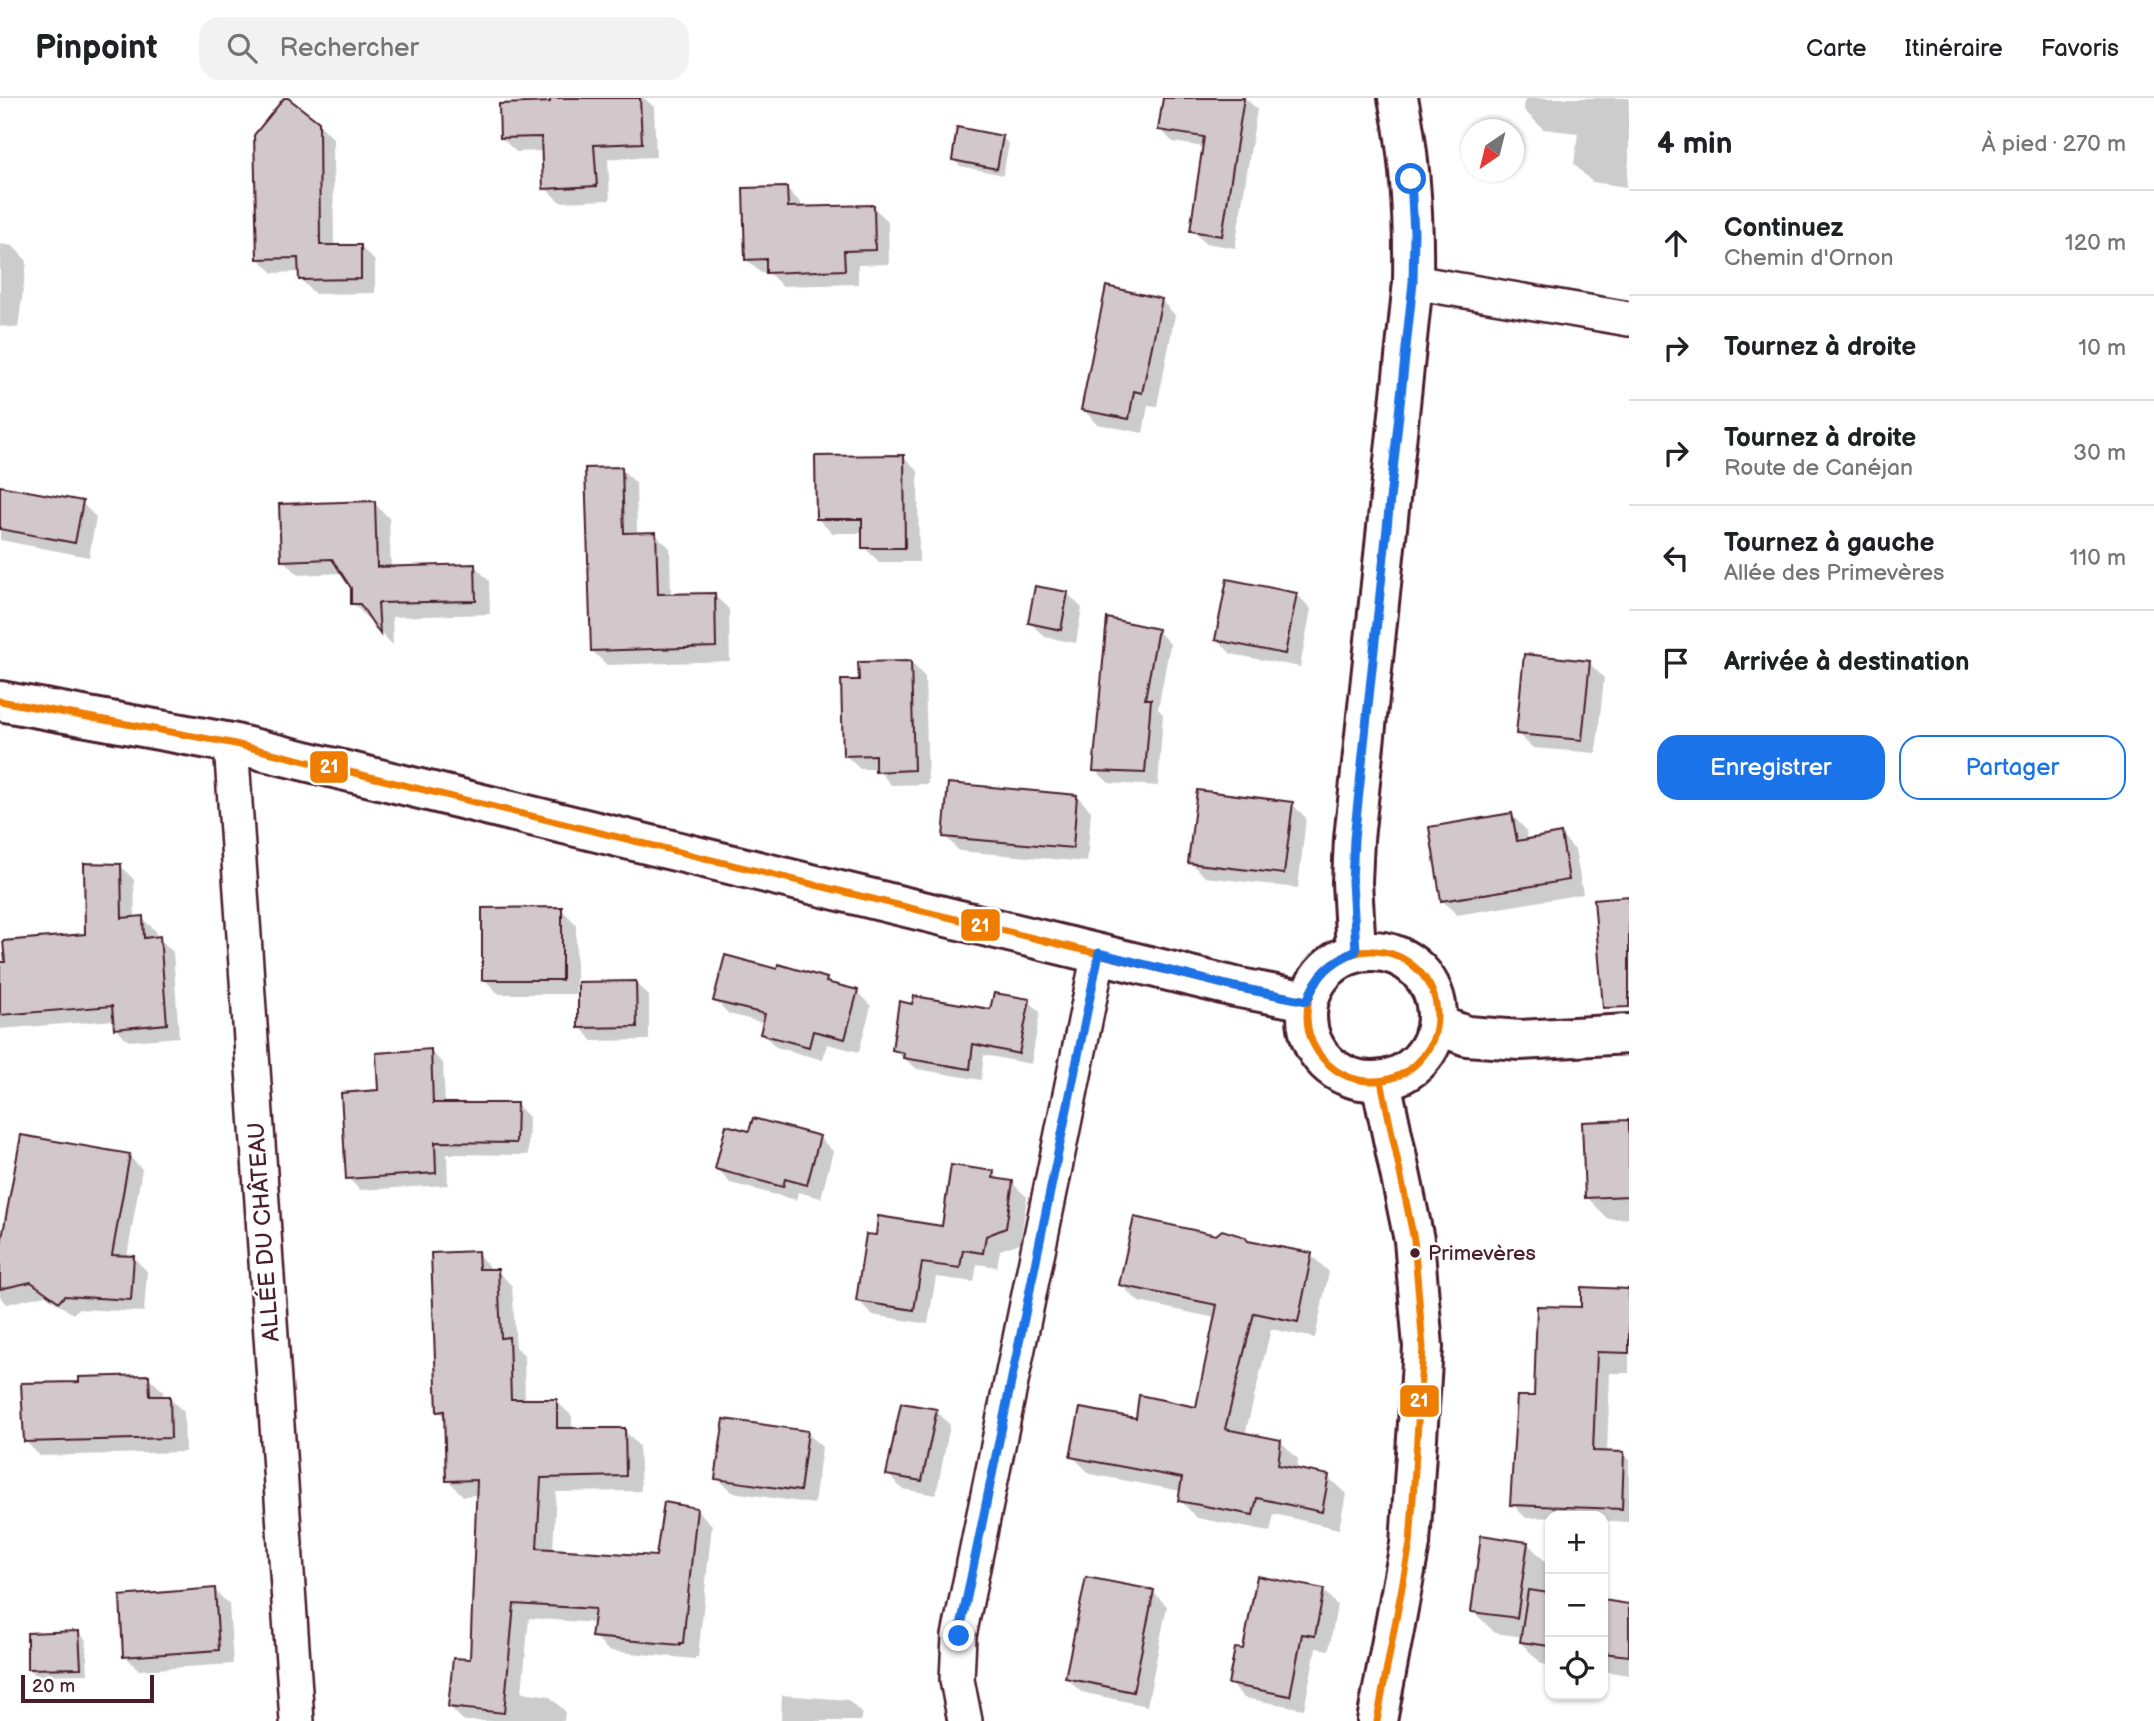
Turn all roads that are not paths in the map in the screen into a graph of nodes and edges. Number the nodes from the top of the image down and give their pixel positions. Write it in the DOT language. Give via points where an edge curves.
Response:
graph roads {
  1 [pos="1398,98"];
  2 [pos="1413,282"];
  3 [pos="1629,319"];
  4 [pos="0,701"];
  5 [pos="231,743"];
  6 [pos="1356,951"];
  7 [pos="1099,953"];
  8 [pos="1307,1001"];
  9 [pos="1437,1025"];
  10 [pos="1629,1034"];
  11 [pos="1381,1081"];
  12 [pos="297,1721"];
  13 [pos="965,1721"];
  14 [pos="1377,1721"];
  1 -- 2 [label="street" via="1411,179"];
  2 -- 3 [label="street"];
  2 -- 6 [label="street" via="1354,839"];
  4 -- 5 [label="street"];
  5 -- 7 [label="street"];
  5 -- 12 [label="street, ALLÉE DU CHÂTEAU"];
  6 -- 8 [label="street" via="1324,970"];
  6 -- 9 [label="street" via="1377,950 1416,967 1437,1003"];
  7 -- 8 [label="street"];
  7 -- 13 [label="street" via="959,1636 957,1680"];
  8 -- 11 [label="street" via="1311,1043 1323,1060 1340,1074 1360,1081"];
  9 -- 10 [label="street" via="1467,1036 1520,1040"];
  9 -- 11 [label="street" via="1425,1055 1413,1067"];
  11 -- 14 [label="street" via="1414,1240 1423,1347 1409,1544"];
}
